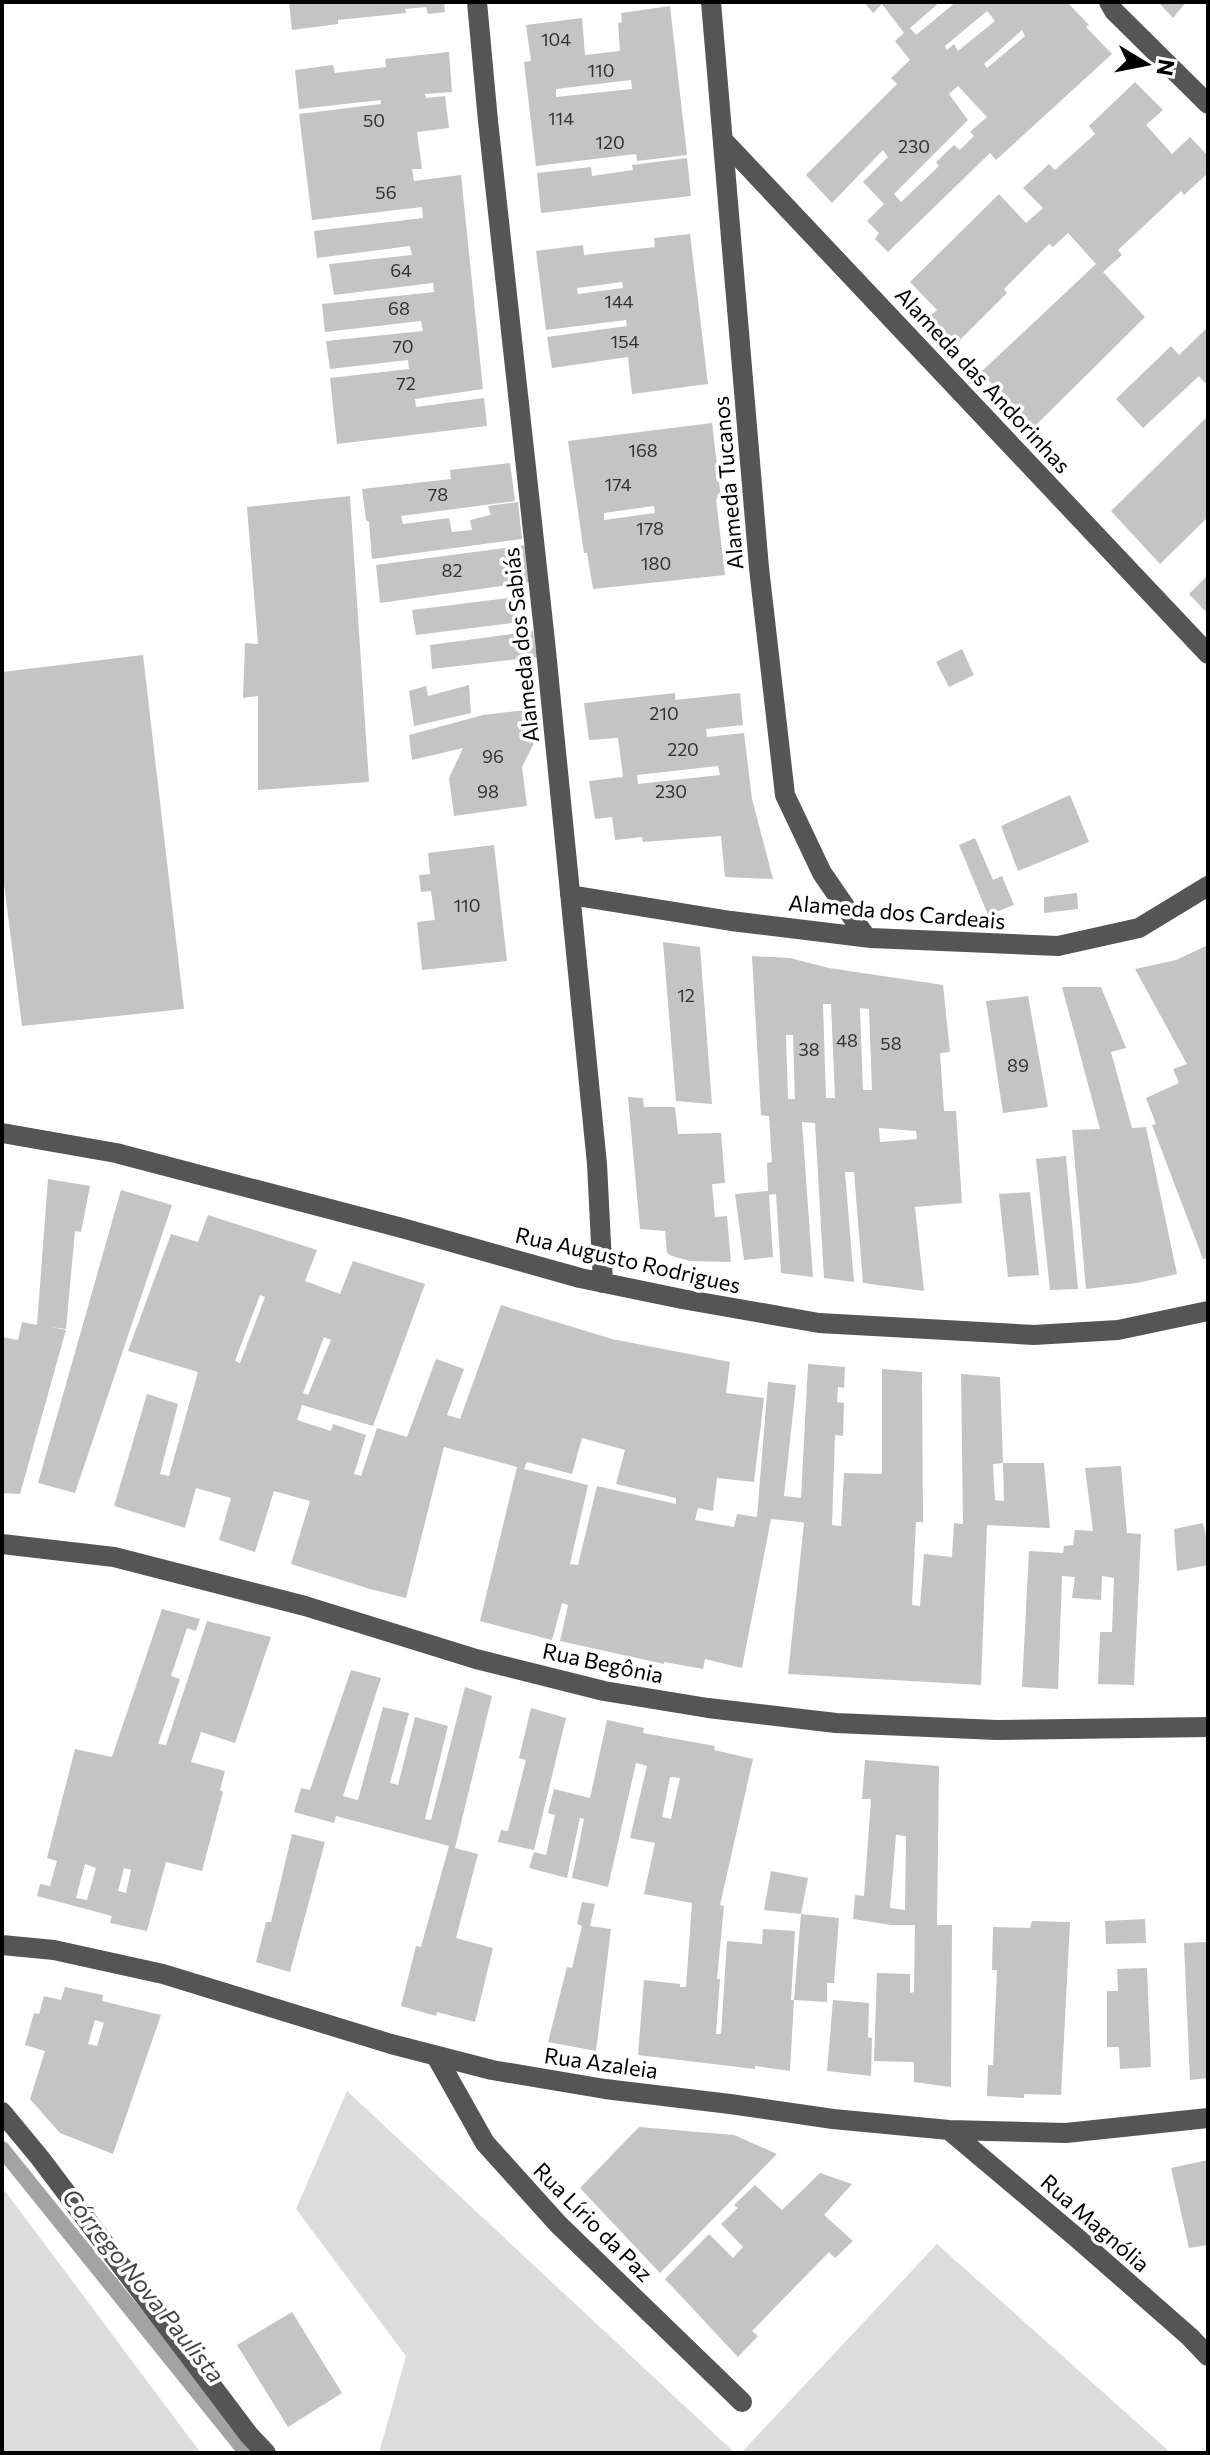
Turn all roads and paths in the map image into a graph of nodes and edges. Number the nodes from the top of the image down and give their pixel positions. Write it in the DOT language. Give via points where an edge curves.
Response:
graph roads {
  1 [pos="477,2"];
  2 [pos="711,2"];
  3 [pos="1109,2"];
  4 [pos="1208,104"];
  5 [pos="723,140"];
  6 [pos="1208,654"];
  7 [pos="1208,886"];
  8 [pos="570,895"];
  9 [pos="866,937"];
  10 [pos="2,1133"];
  11 [pos="603,1283"];
  12 [pos="1208,1311"];
  13 [pos="2,1544"];
  14 [pos="1208,1727"];
  15 [pos="2,1945"];
  16 [pos="436,2056"];
  17 [pos="2,2112"];
  18 [pos="1208,2118"];
  19 [pos="949,2130"];
  20 [pos="1208,2356"];
  21 [pos="742,2402"];
  22 [pos="266,2453"];
  1 -- 8 [label="street, Alameda dos Sabiás"];
  2 -- 5 [label="street, Alameda Tucanos"];
  3 -- 4 [label="street"];
  5 -- 6 [label="street, Alameda das Andorinhas"];
  5 -- 9 [label="street, Alameda Tucanos" via="759,568 785,795 822,873"];
  7 -- 9 [label="street, Alameda dos Cardeais" via="1139,928 1058,946"];
  8 -- 9 [label="street, Alameda dos Cardeais"];
  8 -- 11 [label="street, Alameda dos Sabiás" via="597,1164"];
  10 -- 11 [label="street, Rua Augusto Rodrigues" via="116,1153"];
  11 -- 12 [label="street, Rua Augusto Rodrigues" via="819,1323 1034,1335 1118,1330"];
  13 -- 14 [label="street, Rua Begônia" via="114,1557 305,1606 476,1659 604,1691 708,1708 836,1723 997,1730"];
  15 -- 16 [label="street, Rua Azaleia" via="54,1950 163,1974"];
  16 -- 19 [label="street, Rua Azaleia" via="605,2089"];
  16 -- 21 [label="street, Rua Lírio da Paz" via="485,2143 558,2224"];
  17 -- 22 [label="street"];
  18 -- 19 [label="street, Rua Azaleia" via="1066,2133"];
  19 -- 20 [label="street, Rua Magnólia"];
}
